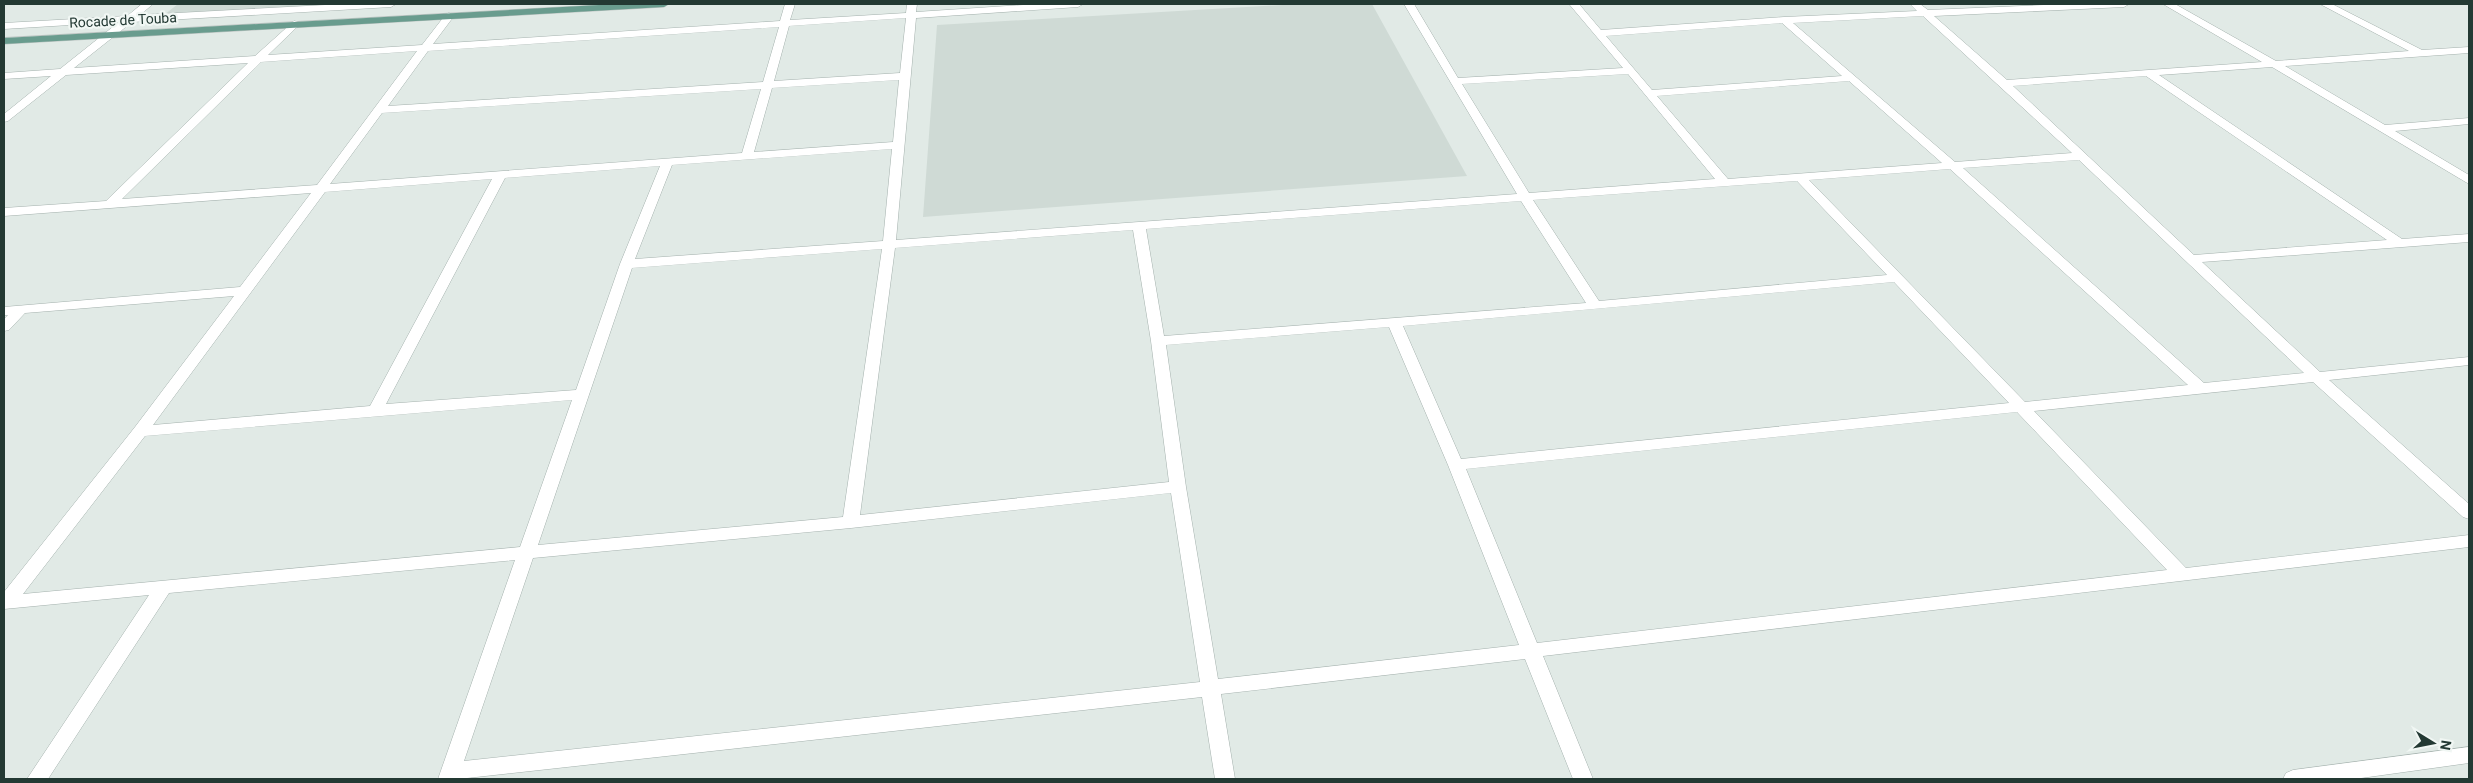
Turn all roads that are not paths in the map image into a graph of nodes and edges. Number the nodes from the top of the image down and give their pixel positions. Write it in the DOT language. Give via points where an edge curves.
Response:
graph roads {
  1 [pos="148,4"];
  2 [pos="392,4"];
  3 [pos="664,4"];
  4 [pos="790,4"];
  5 [pos="1078,4"];
  6 [pos="1409,4"];
  7 [pos="1574,4"];
  8 [pos="1915,4"];
  9 [pos="2124,4"];
  10 [pos="2168,4"];
  11 [pos="2325,4"];
  12 [pos="912,10"];
  13 [pos="1925,14"];
  14 [pos="449,16"];
  15 [pos="131,19"];
  16 [pos="1784,20"];
  17 [pos="294,24"];
  18 [pos="783,24"];
  19 [pos="4,26"];
  20 [pos="1599,33"];
  21 [pos="112,34"];
  22 [pos="4,41"];
  23 [pos="423,49"];
  24 [pos="2469,50"];
  25 [pos="2422,53"];
  26 [pos="259,60"];
  27 [pos="2276,65"];
  28 [pos="1631,71"];
  29 [pos="61,73"];
  30 [pos="2150,74"];
  31 [pos="4,76"];
  32 [pos="906,76"];
  33 [pos="1852,78"];
  34 [pos="1454,81"];
  35 [pos="2004,83"];
  36 [pos="766,87"];
  37 [pos="1650,93"];
  38 [pos="380,110"];
  39 [pos="4,119"];
  40 [pos="2469,121"];
  41 [pos="2383,129"];
  42 [pos="898,145"];
  43 [pos="2080,156"];
  44 [pos="748,158"];
  45 [pos="667,164"];
  46 [pos="1953,166"];
  47 [pos="500,176"];
  48 [pos="1800,177"];
  49 [pos="2469,180"];
  50 [pos="1724,182"];
  51 [pos="320,188"];
  52 [pos="1524,196"];
  53 [pos="111,203"];
  54 [pos="4,212"];
  55 [pos="1139,227"];
  56 [pos="2469,238"];
  57 [pos="2401,244"];
  58 [pos="889,245"];
  59 [pos="2189,259"];
  60 [pos="627,264"];
  61 [pos="1897,278"];
  62 [pos="242,291"];
  63 [pos="1595,306"];
  64 [pos="20,310"];
  65 [pos="4,312"];
  66 [pos="1394,322"];
  67 [pos="4,327"];
  68 [pos="1158,341"];
  69 [pos="2469,361"];
  70 [pos="2316,376"];
  71 [pos="2199,387"];
  72 [pos="582,394"];
  73 [pos="2018,406"];
  74 [pos="375,410"];
  75 [pos="140,431"];
  76 [pos="1456,465"];
  77 [pos="1178,487"];
  78 [pos="2469,513"];
  79 [pos="851,522"];
  80 [pos="2469,541"];
  81 [pos="526,552"];
  82 [pos="2183,575"];
  83 [pos="163,588"];
  84 [pos="5,602"];
  85 [pos="1532,650"];
  86 [pos="1211,688"];
  87 [pos="2469,755"];
  88 [pos="2370,774"];
  89 [pos="448,775"];
  90 [pos="37,779"];
  91 [pos="1225,779"];
  92 [pos="1584,779"];
  93 [pos="2294,779"];
  1 -- 15 [label="street"];
  2 -- 15 [label="street"];
  3 -- 14 [label="main road, Rocade de Touba"];
  4 -- 18 [label="street"];
  5 -- 12 [label="street"];
  6 -- 34 [label="street"];
  7 -- 20 [label="street"];
  8 -- 13 [label="street"];
  9 -- 13 [label="street"];
  10 -- 27 [label="street"];
  11 -- 25 [label="street"];
  12 -- 18 [label="street"];
  12 -- 32 [label="street"];
  13 -- 16 [label="street"];
  13 -- 35 [label="street"];
  14 -- 17 [label="main road, Rocade de Touba"];
  14 -- 23 [label="street"];
  15 -- 19 [label="street"];
  15 -- 21 [label="street"];
  16 -- 20 [label="street"];
  16 -- 33 [label="street"];
  17 -- 21 [label="main road, Rocade de Touba"];
  17 -- 26 [label="street"];
  18 -- 23 [label="street"];
  18 -- 36 [label="street"];
  20 -- 28 [label="street"];
  21 -- 22 [label="main road, Rocade de Touba"];
  21 -- 29 [label="street"];
  23 -- 26 [label="street"];
  23 -- 38 [label="street"];
  24 -- 25 [label="street"];
  25 -- 27 [label="street"];
  26 -- 29 [label="street"];
  26 -- 53 [label="street"];
  27 -- 30 [label="street"];
  27 -- 41 [label="street"];
  28 -- 34 [label="street"];
  28 -- 37 [label="street"];
  29 -- 31 [label="street"];
  29 -- 39 [label="street"];
  30 -- 35 [label="street"];
  30 -- 57 [label="street"];
  32 -- 36 [label="street"];
  32 -- 42 [label="street"];
  33 -- 37 [label="street"];
  33 -- 46 [label="street"];
  34 -- 52 [label="street"];
  35 -- 43 [label="street"];
  36 -- 38 [label="street"];
  36 -- 44 [label="street"];
  37 -- 50 [label="street"];
  38 -- 51 [label="street"];
  40 -- 41 [label="street"];
  41 -- 49 [label="street"];
  42 -- 44 [label="street"];
  42 -- 58 [label="street"];
  43 -- 46 [label="street"];
  43 -- 59 [label="street"];
  44 -- 45 [label="street"];
  45 -- 47 [label="street"];
  45 -- 60 [label="street"];
  46 -- 48 [label="street"];
  46 -- 71 [label="street"];
  47 -- 51 [label="street"];
  47 -- 74 [label="street"];
  48 -- 50 [label="street"];
  48 -- 61 [label="street"];
  50 -- 52 [label="street"];
  51 -- 53 [label="street"];
  51 -- 62 [label="street"];
  52 -- 55 [label="street"];
  52 -- 63 [label="street"];
  53 -- 54 [label="street"];
  55 -- 58 [label="street"];
  55 -- 68 [label="street"];
  56 -- 57 [label="street"];
  57 -- 59 [label="street"];
  58 -- 60 [label="street"];
  58 -- 79 [label="street"];
  59 -- 70 [label="street"];
  60 -- 72 [label="street"];
  61 -- 63 [label="street"];
  61 -- 73 [label="street"];
  62 -- 64 [label="street"];
  62 -- 75 [label="street"];
  63 -- 66 [label="street"];
  64 -- 65 [label="street"];
  64 -- 67 [label="street"];
  66 -- 68 [label="street"];
  66 -- 76 [label="street"];
  68 -- 77 [label="street"];
  69 -- 70 [label="street"];
  70 -- 71 [label="street"];
  70 -- 78 [label="street"];
  71 -- 73 [label="street"];
  72 -- 74 [label="street"];
  72 -- 81 [label="street"];
  73 -- 76 [label="street"];
  73 -- 82 [label="street"];
  74 -- 75 [label="street"];
  75 -- 84 [label="street"];
  76 -- 85 [label="street"];
  77 -- 79 [label="street"];
  77 -- 86 [label="street"];
  79 -- 81 [label="street"];
  80 -- 82 [label="street"];
  81 -- 83 [label="street"];
  81 -- 89 [label="street"];
  82 -- 85 [label="street"];
  83 -- 84 [label="street"];
  83 -- 90 [label="street"];
  85 -- 86 [label="street"];
  85 -- 92 [label="street"];
  86 -- 89 [label="street"];
  86 -- 91 [label="street"];
  87 -- 88 [label="street"];
  88 -- 93 [label="street"];
}
